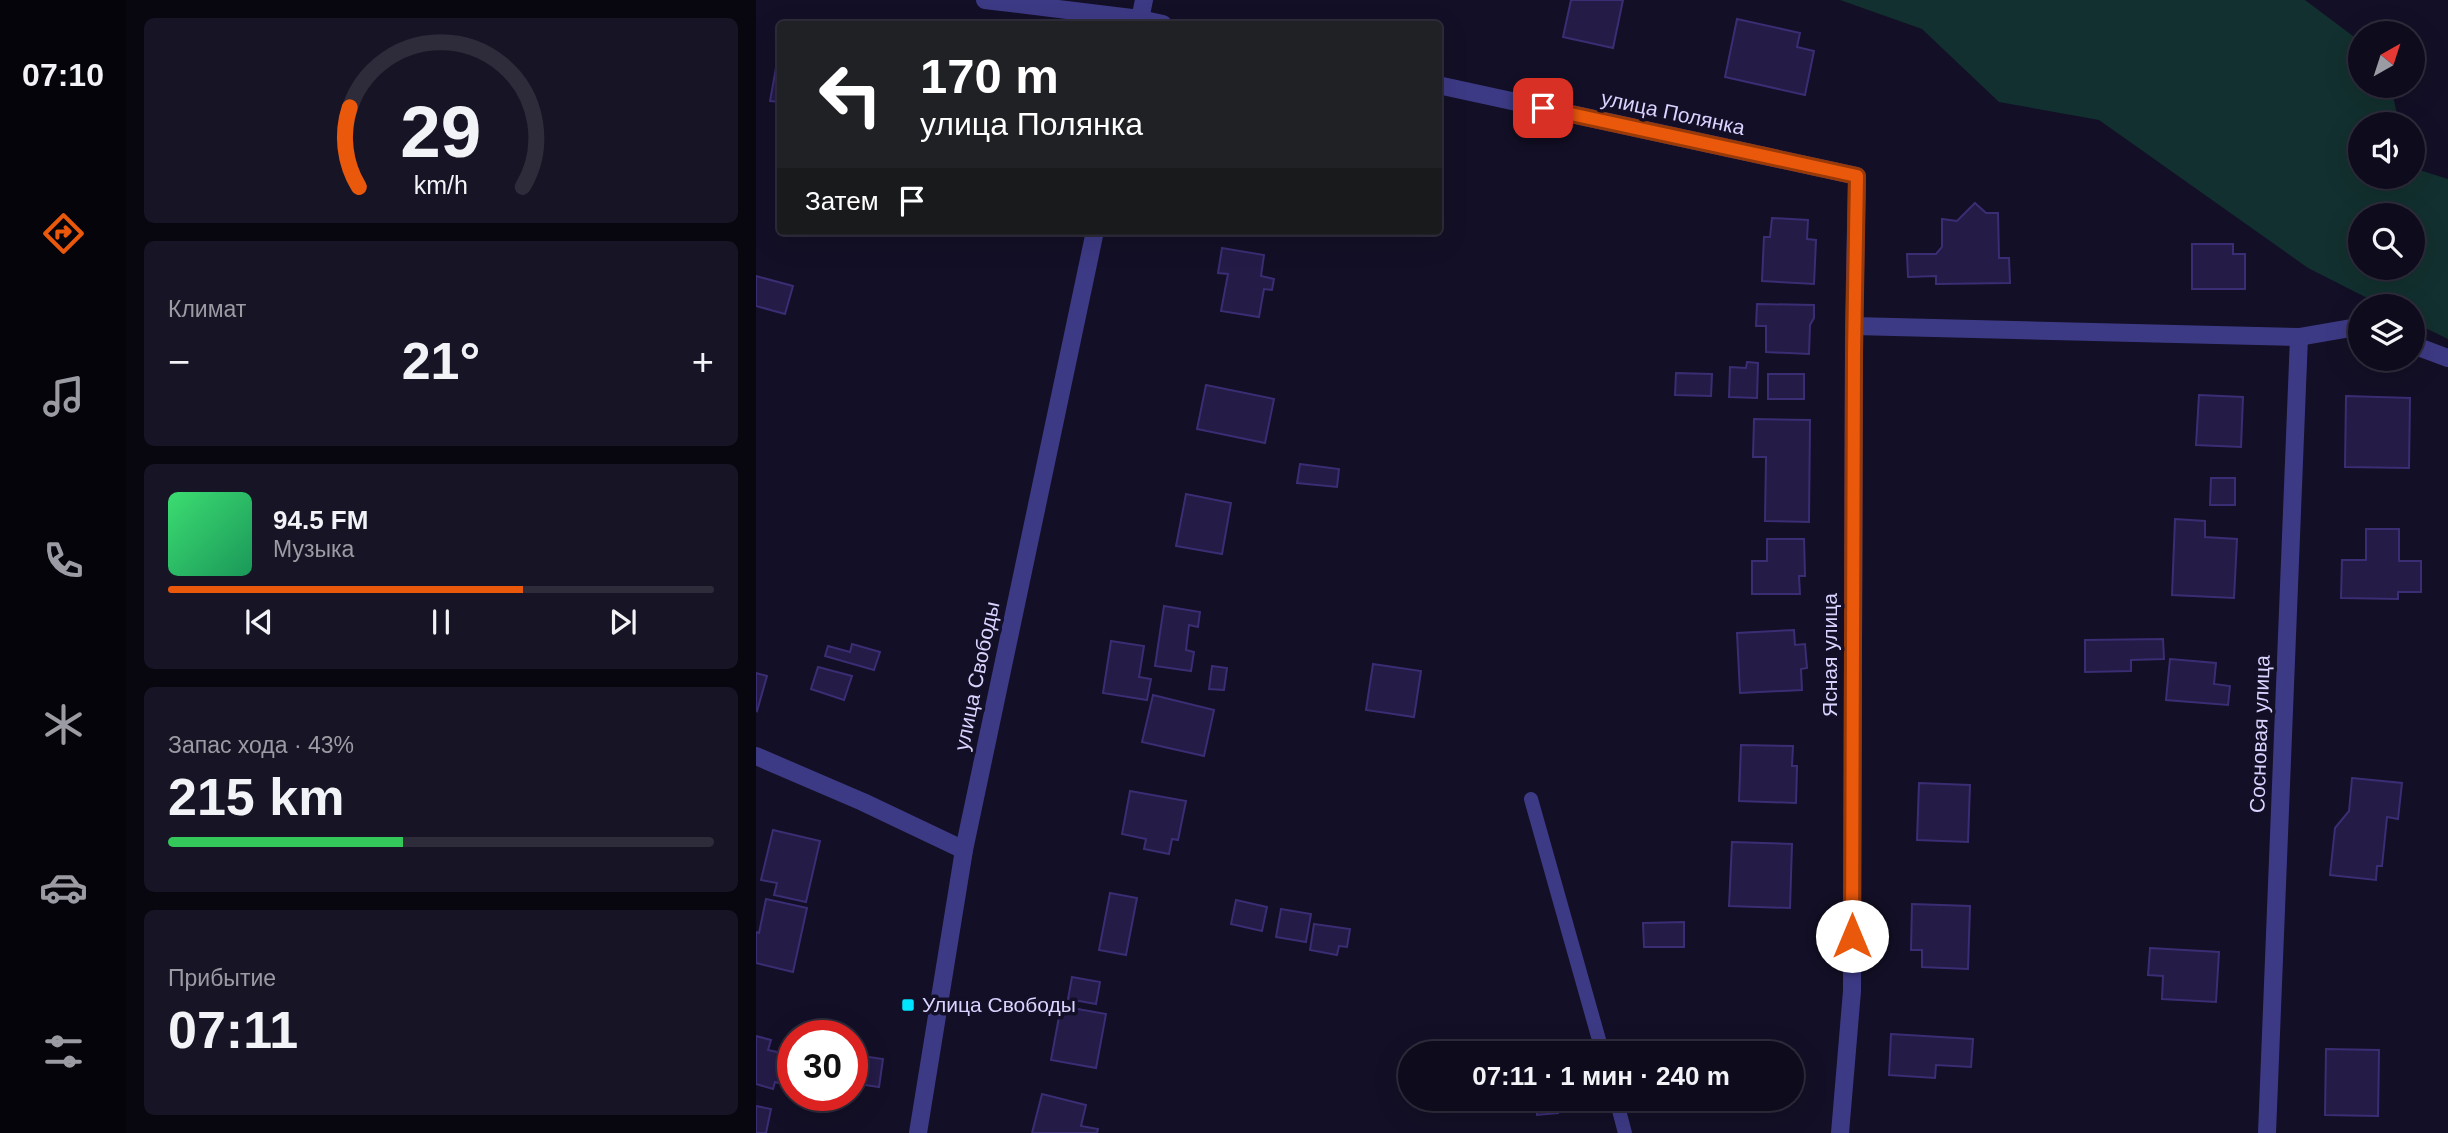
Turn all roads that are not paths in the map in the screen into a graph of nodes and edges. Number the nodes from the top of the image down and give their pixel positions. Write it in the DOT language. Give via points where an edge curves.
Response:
graph roads {
  1 [pos="985,0"];
  2 [pos="1144,0"];
  3 [pos="1133,21"];
  4 [pos="1140,21"];
  5 [pos="1442,86"];
  6 [pos="1857,176"];
  7 [pos="1094,235"];
  8 [pos="1854,326"];
  9 [pos="2348,328"];
  10 [pos="2299,337"];
  11 [pos="2425,349"];
  12 [pos="2448,358"];
  13 [pos="756,755"];
  14 [pos="1531,799"];
  15 [pos="964,850"];
  16 [pos="1599,1041"];
  17 [pos="1619,1111"];
  18 [pos="918,1133"];
  19 [pos="1625,1133"];
  20 [pos="1840,1133"];
  21 [pos="2267,1133"];
  1 -- 3 [label="street"];
  2 -- 4 [label="street"];
  5 -- 6 [label="street, улица Полянка"];
  6 -- 8 [label="street, Ясная улица"];
  7 -- 15 [label="street, улица Свободы"];
  8 -- 10 [label="street"];
  8 -- 20 [label="street, Ясная улица" via="1852,991"];
  9 -- 10 [label="street"];
  10 -- 21 [label="street, Сосновая улица"];
  11 -- 12 [label="street"];
  13 -- 15 [label="street"];
  14 -- 16 [label="lane"];
  15 -- 18 [label="street, улица Свободы"];
  17 -- 19 [label="lane"];
}
